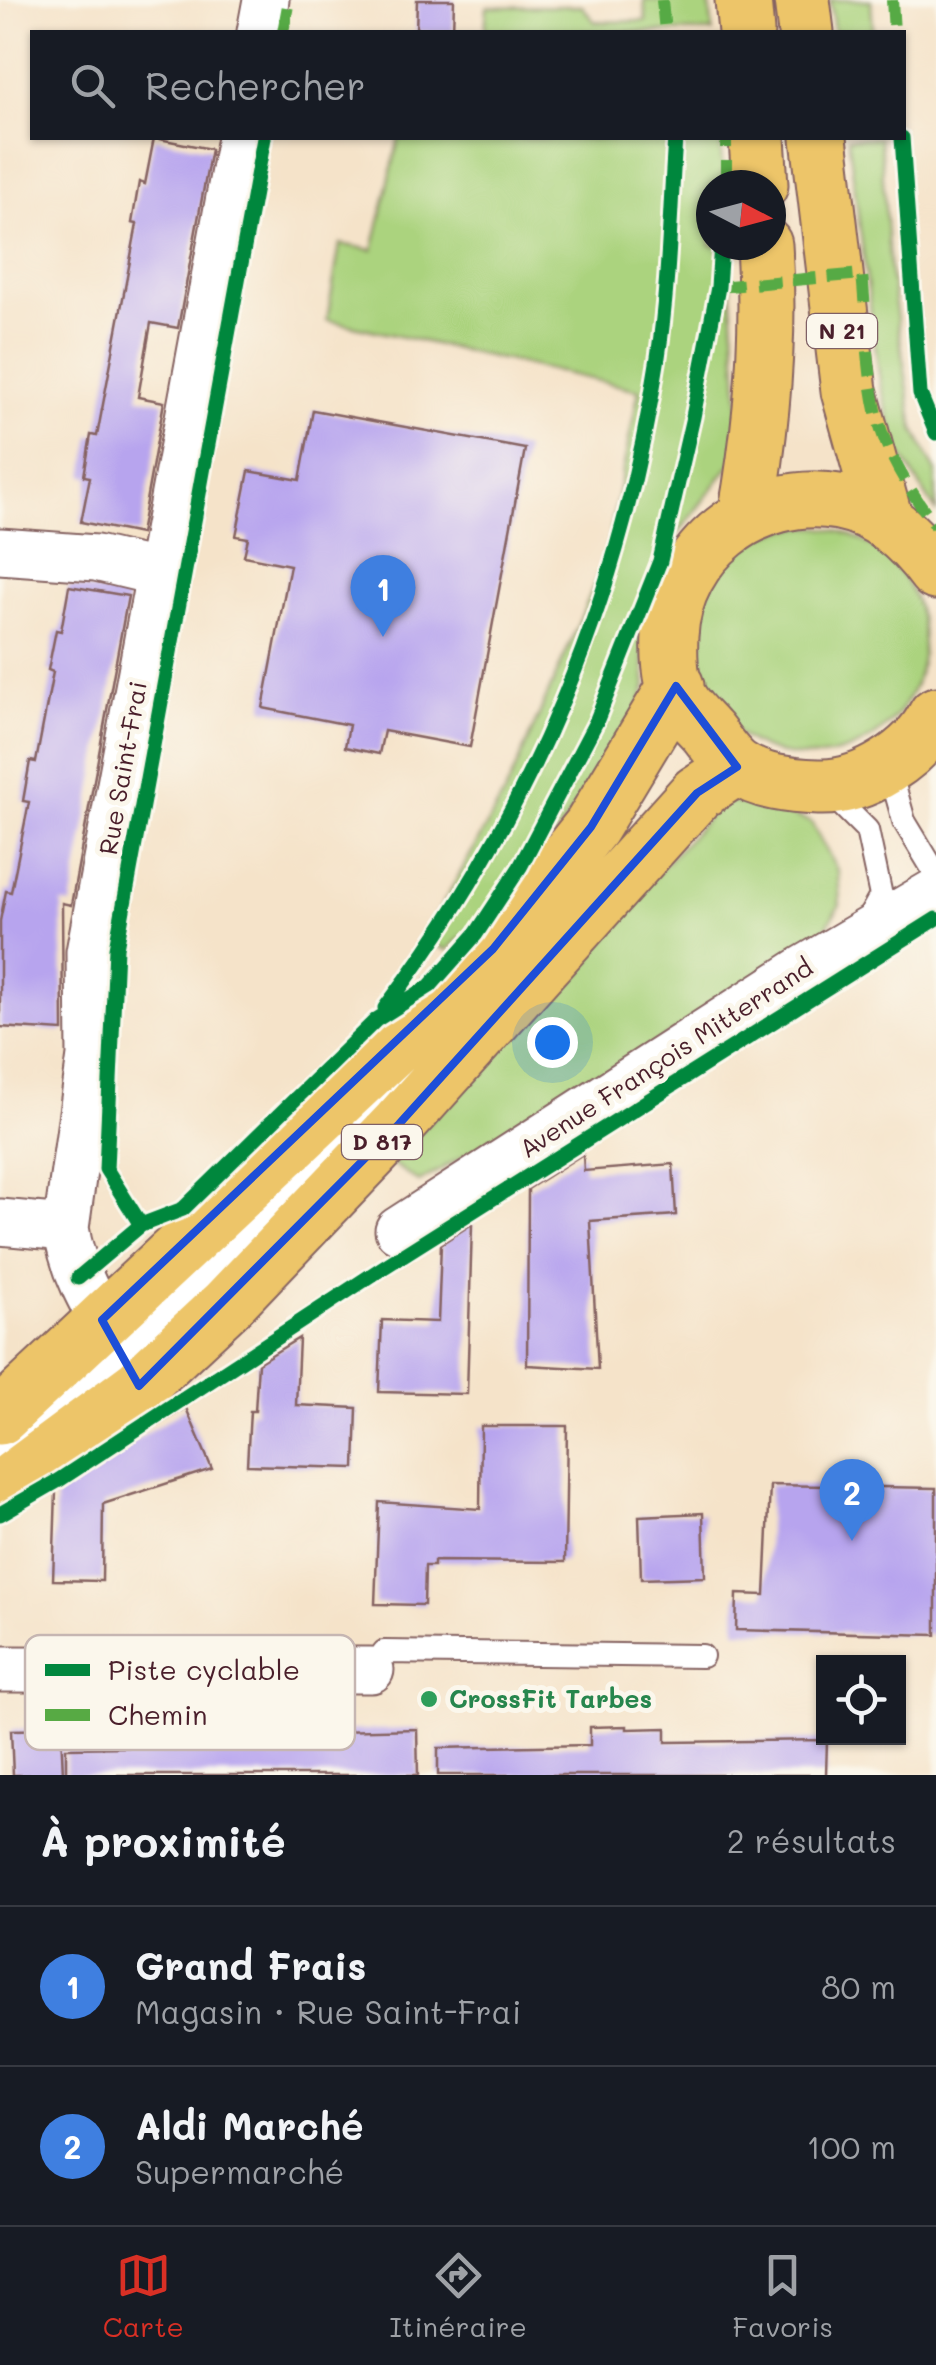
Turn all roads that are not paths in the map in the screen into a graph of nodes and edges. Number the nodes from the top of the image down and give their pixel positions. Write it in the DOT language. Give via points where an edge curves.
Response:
graph roads {
  1 [pos="266,0"];
  2 [pos="742,0"];
  3 [pos="802,0"];
  4 [pos="260,30"];
  5 [pos="746,30"];
  6 [pos="806,30"];
  7 [pos="240,140"];
  8 [pos="757,140"];
  9 [pos="819,140"];
  10 [pos="759,170"];
  11 [pos="765,260"];
  12 [pos="746,516"];
  13 [pos="886,520"];
  14 [pos="0,551"];
  15 [pos="936,572"];
  16 [pos="158,573"];
  17 [pos="676,686"];
  18 [pos="936,714"];
  19 [pos="888,764"];
  20 [pos="737,767"];
  21 [pos="824,788"];
  22 [pos="936,874"];
  23 [pos="936,892"];
  24 [pos="860,936"];
  25 [pos="418,1025"];
  26 [pos="0,1222"];
  27 [pos="66,1228"];
  28 [pos="398,1230"];
  29 [pos="117,1346"];
  30 [pos="0,1417"];
  31 [pos="0,1452"];
  32 [pos="0,1489"];
  33 [pos="702,1656"];
  34 [pos="0,1669"];
  35 [pos="25,1669"];
  36 [pos="355,1670"];
  37 [pos="371,1670"];
  1 -- 4 [label="street"];
  2 -- 5 [label="main road"];
  3 -- 6 [label="main road"];
  7 -- 16 [label="street, Rue Saint-Frai"];
  8 -- 10 [label="main road"];
  9 -- 13 [label="main road, N 21" via="849,391"];
  11 -- 12 [label="main road" via="760,437"];
  12 -- 13 [label="main road" via="792,501 840,502"];
  12 -- 17 [label="main road" via="711,542 685,576 671,616 669,659"];
  13 -- 15 [label="main road"];
  14 -- 16 [label="street" via="96,558"];
  16 -- 27 [label="street, Rue Saint-Frai" via="89,952 90,1056"];
  17 -- 20 [label="main road" via="680,701"];
  17 -- 25 [label="main road, D 817" via="591,827 494,949"];
  18 -- 19 [label="main road"];
  19 -- 21 [label="main road" via="868,777"];
  19 -- 22 [label="lane" via="904,821"];
  20 -- 21 [label="main road" via="779,784"];
  20 -- 29 [label="main road, D 817" via="697,793 227,1304"];
  21 -- 24 [label="lane" via="867,830 881,896"];
  23 -- 24 [label="street, Avenue François Mitterrand"];
  24 -- 28 [label="street, Avenue François Mitterrand"];
  25 -- 29 [label="main road, D 817" via="171,1253"];
  25 -- 29 [label="street" via="396,1073 306,1174 170,1309"];
  26 -- 27 [label="street"];
  27 -- 29 [label="street, Rue Saint-Frai" via="78,1278"];
  29 -- 30 [label="main road, D 817"];
  29 -- 31 [label="street"];
  29 -- 32 [label="main road, D 817"];
  33 -- 37 [label="lane" via="384,1652"];
  34 -- 35 [label="street"];
  36 -- 37 [label="street"];
}
